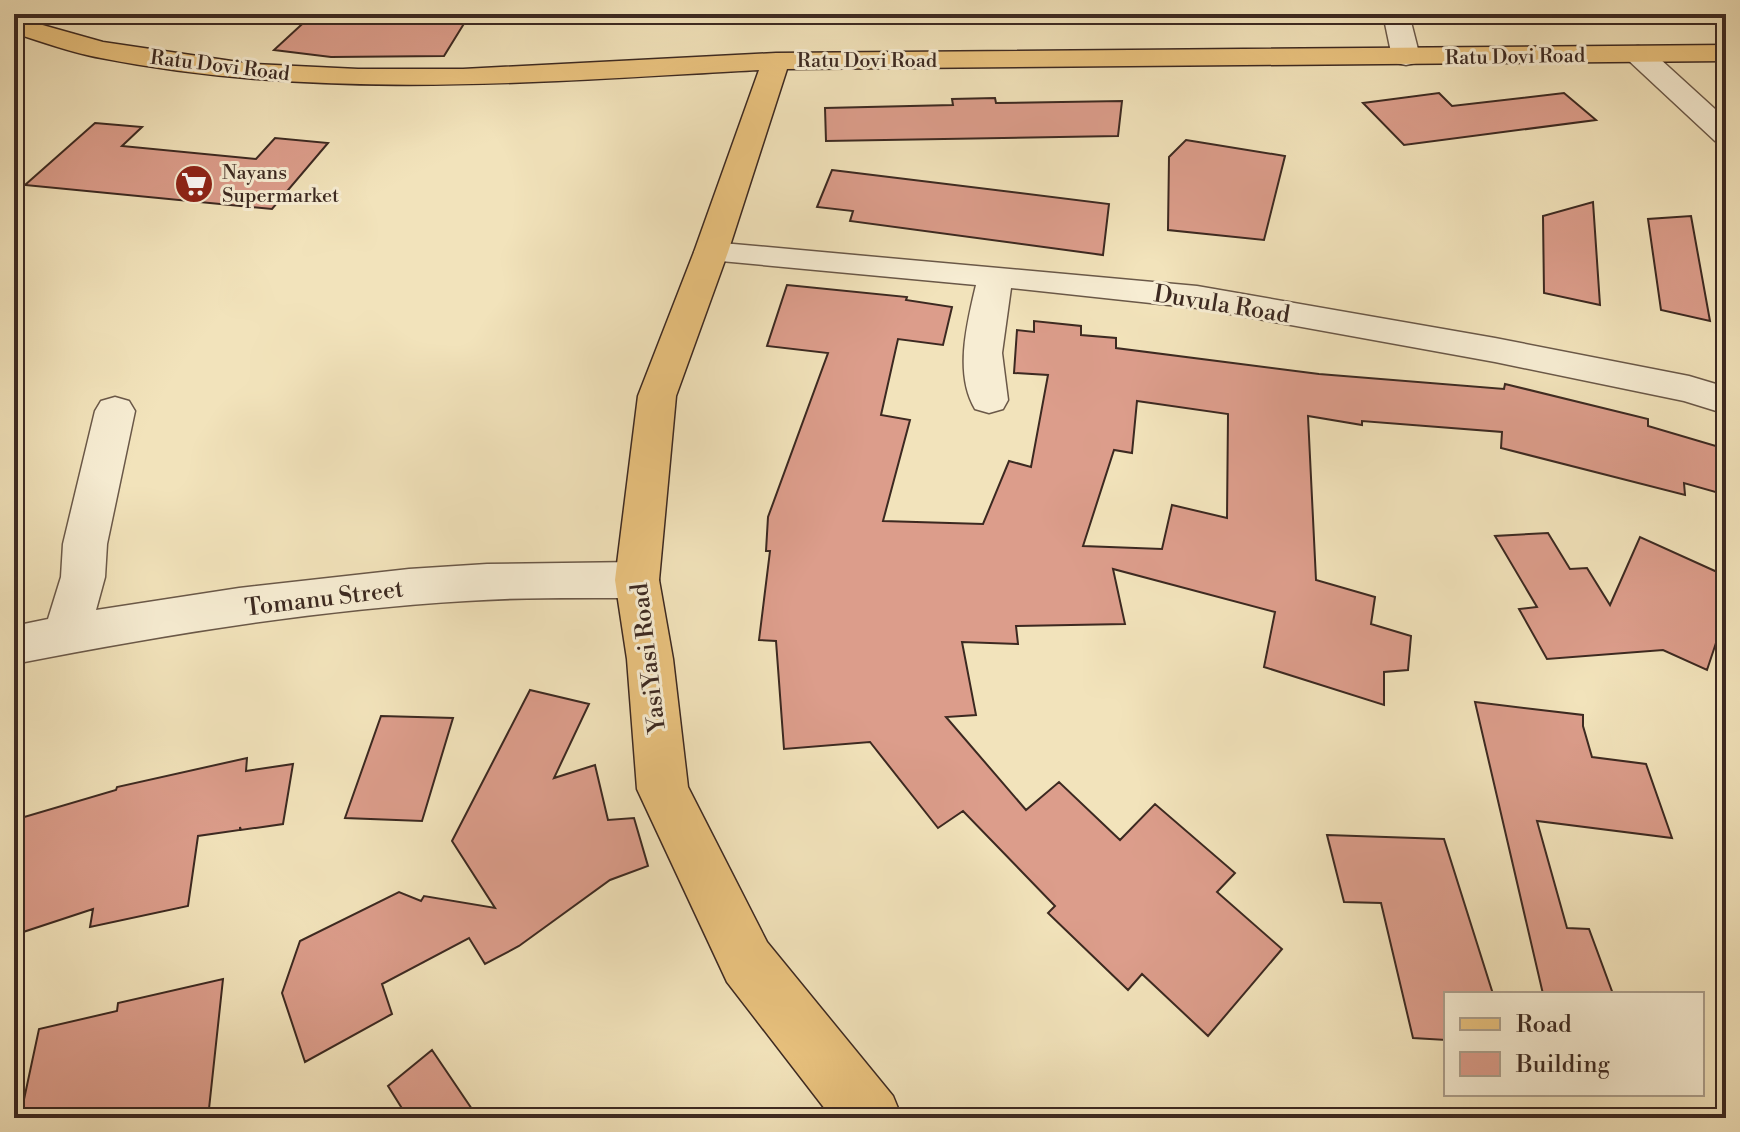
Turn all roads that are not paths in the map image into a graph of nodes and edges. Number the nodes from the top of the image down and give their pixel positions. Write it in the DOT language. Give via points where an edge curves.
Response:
graph roads {
  1 [pos="1396,14"];
  2 [pos="14,25"];
  3 [pos="1726,53"];
  4 [pos="1638,54"];
  5 [pos="1406,57"];
  6 [pos="776,61"];
  7 [pos="1726,135"];
  8 [pos="711,252"];
  9 [pos="996,276"];
  10 [pos="989,400"];
  11 [pos="1726,401"];
  12 [pos="115,411"];
  13 [pos="637,580"];
  14 [pos="67,634"];
  15 [pos="14,645"];
  16 [pos="871,1118"];
  1 -- 5 [label="street"];
  2 -- 6 [label="main road, Ratu Dovi Road" via="101,50 252,72 358,78 463,78"];
  3 -- 4 [label="main road, Ratu Dovi Road"];
  4 -- 5 [label="main road, Ratu Dovi Road"];
  4 -- 7 [label="street"];
  5 -- 6 [label="main road, Ratu Dovi Road"];
  6 -- 8 [label="main road, YasiYasi Road"];
  8 -- 9 [label="street, Duvula Road"];
  8 -- 13 [label="main road, YasiYasi Road" via="657,396"];
  9 -- 10 [label="street" via="984,330 982,374"];
  9 -- 11 [label="street, Duvula Road" via="1197,297 1495,350"];
  12 -- 14 [label="street"];
  13 -- 14 [label="street, Tomanu Street" via="469,583 352,593"];
  13 -- 16 [label="main road, YasiYasi Road" via="663,789 747,962"];
  14 -- 15 [label="street, Tomanu Street"];
}
